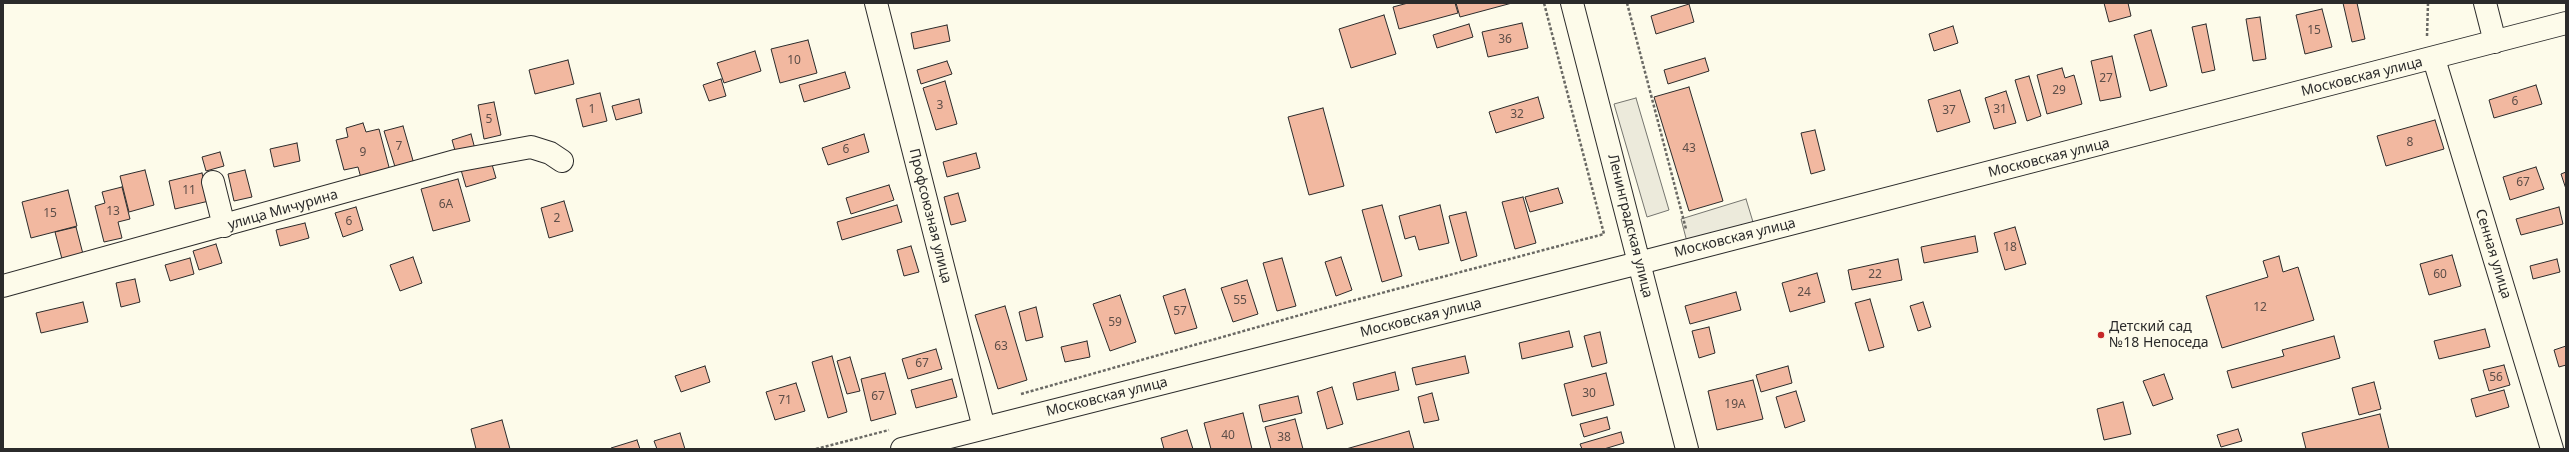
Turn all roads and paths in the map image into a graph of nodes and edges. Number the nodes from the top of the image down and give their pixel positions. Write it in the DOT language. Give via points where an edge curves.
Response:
graph roads {
  1 [pos="876,3"];
  2 [pos="1544,3"];
  3 [pos="1572,3"];
  4 [pos="1627,3"];
  5 [pos="2428,3"];
  6 [pos="2485,3"];
  7 [pos="2566,23"];
  8 [pos="2495,42"];
  9 [pos="2434,59"];
  10 [pos="562,161"];
  11 [pos="213,182"];
  12 [pos="224,226"];
  13 [pos="1692,249"];
  14 [pos="1640,263"];
  15 [pos="3,286"];
  16 [pos="1020,394"];
  17 [pos="984,428"];
  18 [pos="890,430"];
  19 [pos="816,449"];
  20 [pos="902,449"];
  21 [pos="1687,449"];
  22 [pos="2552,449"];
  1 -- 17 [label="street, Профсоюзная улица"];
  2 -- 16 [label="path" via="1604,234 1325,308"];
  3 -- 14 [label="street, Ленинградская улица"];
  4 -- 13 [label="path"];
  5 -- 9 [label="path" via="2427,45"];
  6 -- 8 [label="street"];
  7 -- 8 [label="street, Московская улица"];
  8 -- 9 [label="street, Московская улица"];
  9 -- 13 [label="street, Московская улица"];
  9 -- 22 [label="street, Сенная улица"];
  10 -- 12 [label="street, улица Мичурина" via="530,147 470,158"];
  11 -- 12 [label="street"];
  12 -- 15 [label="street, улица Мичурина"];
  13 -- 14 [label="street, Московская улица"];
  14 -- 17 [label="street, Московская улица"];
  14 -- 21 [label="street, Ленинградская улица"];
  17 -- 20 [label="street, Московская улица"];
  18 -- 19 [label="path"];
}
